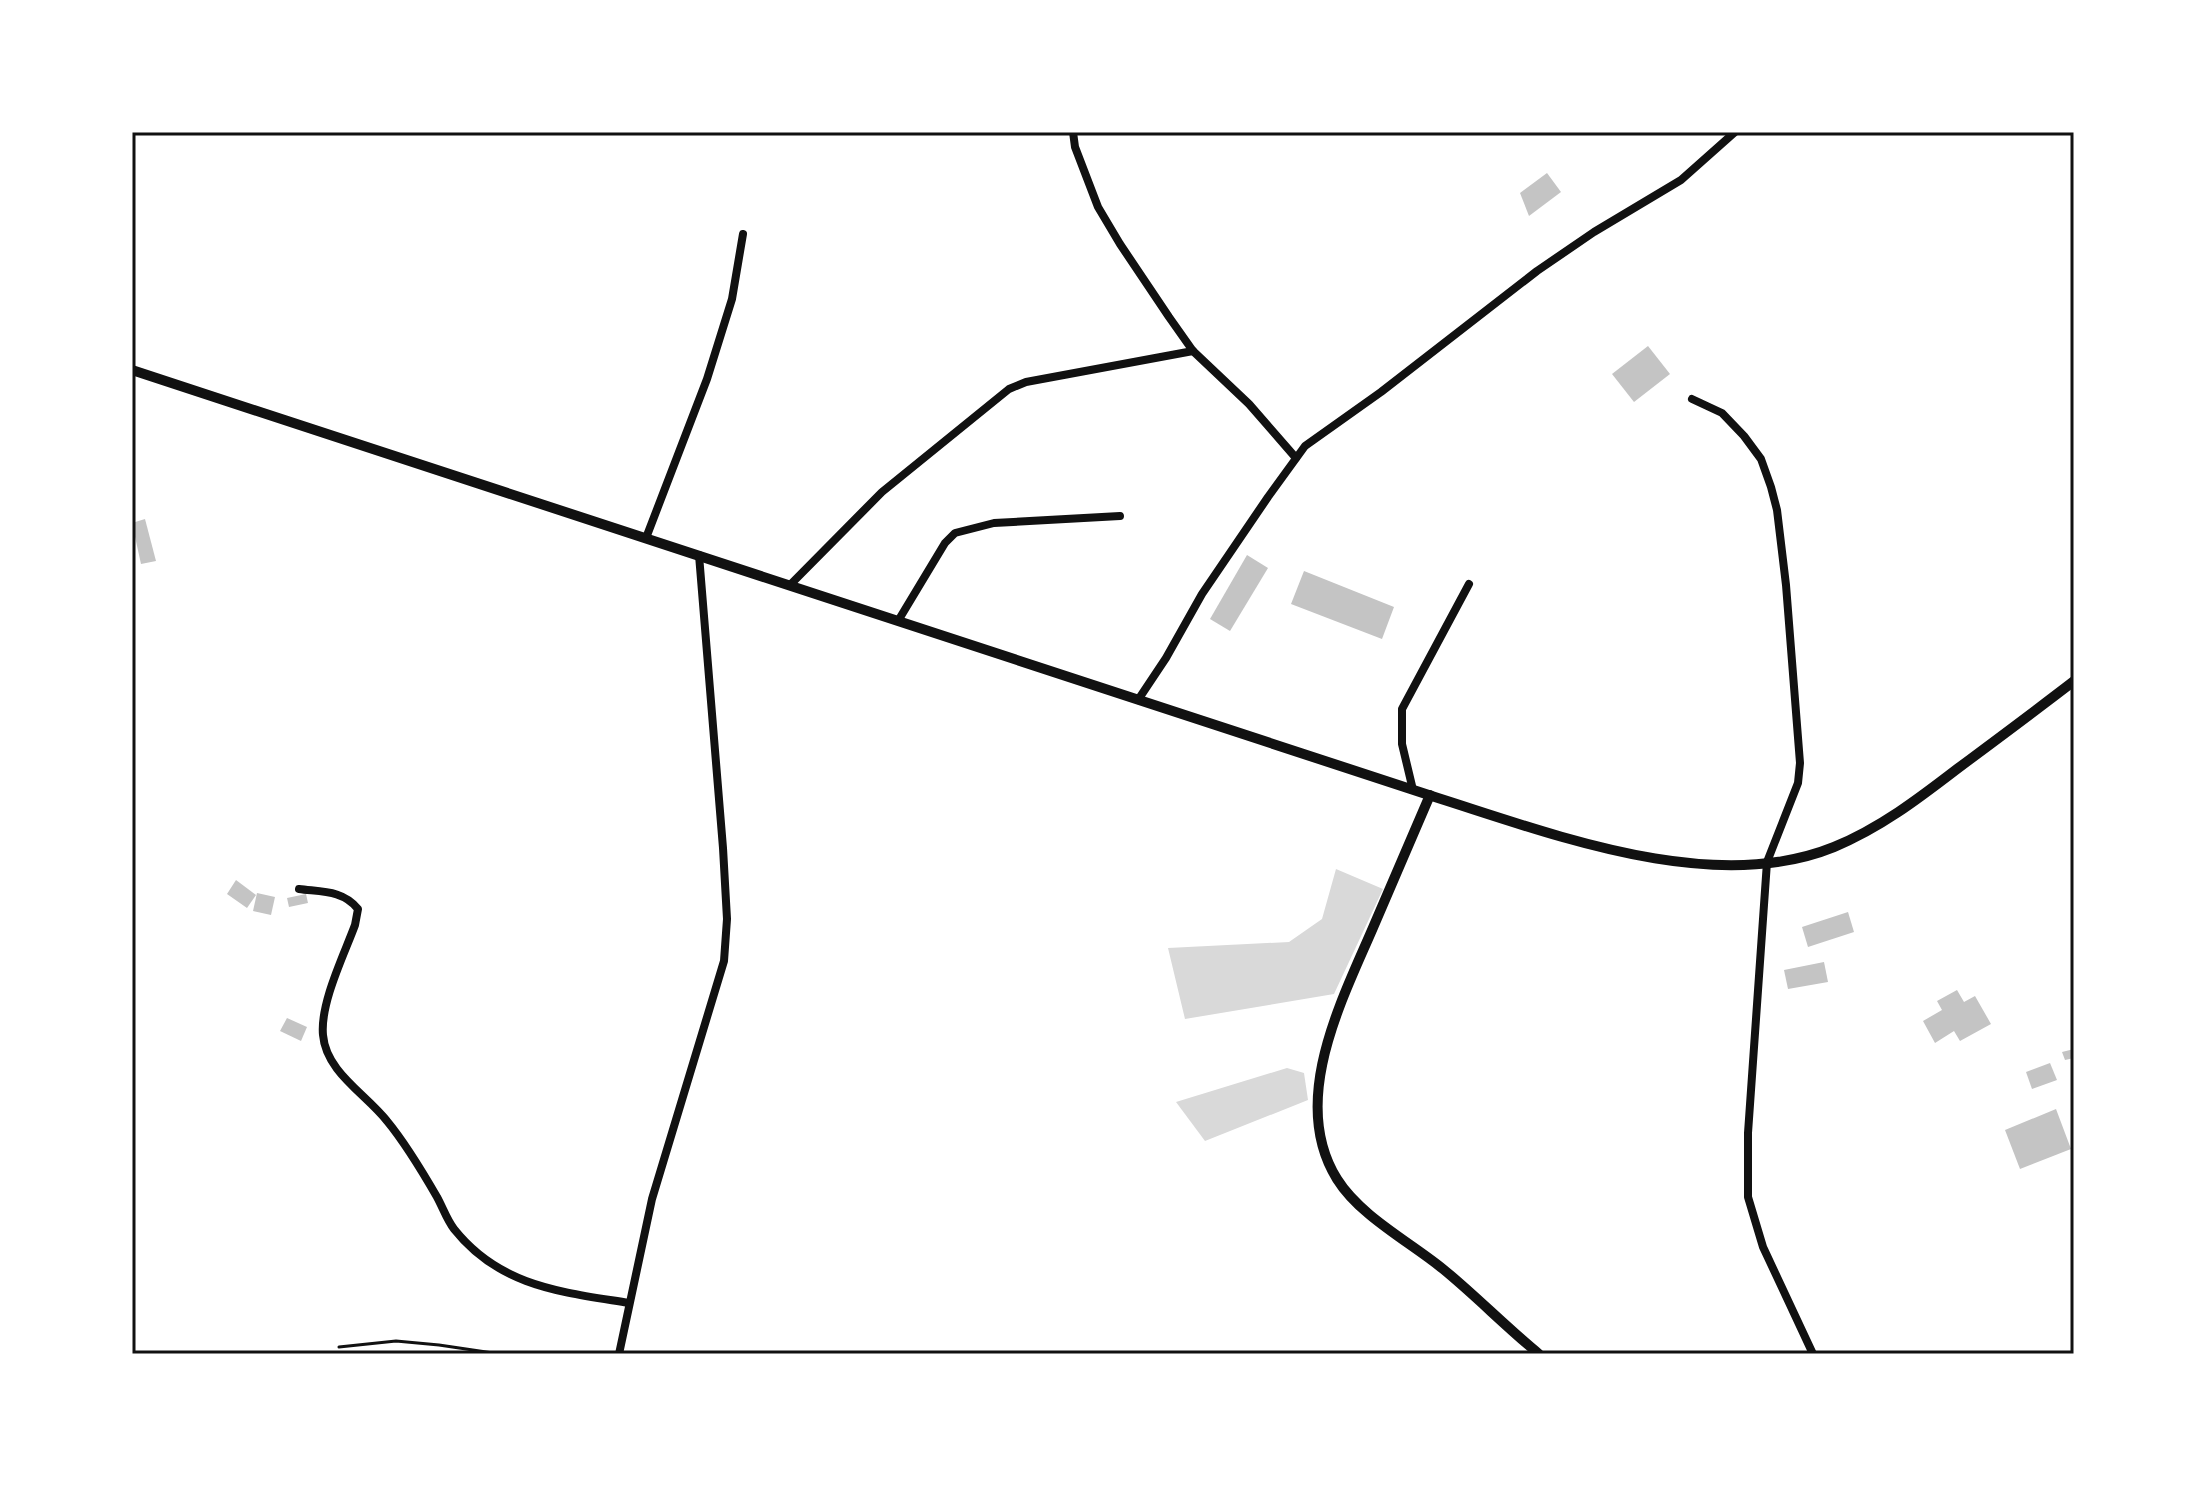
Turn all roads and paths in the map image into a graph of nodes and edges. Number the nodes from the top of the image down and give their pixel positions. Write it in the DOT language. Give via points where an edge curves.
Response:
graph roads {
  1 [pos="1073,132"];
  2 [pos="1735,132"];
  3 [pos="743,234"];
  4 [pos="1193,351"];
  5 [pos="132,370"];
  6 [pos="1692,399"];
  7 [pos="1296,458"];
  8 [pos="1120,516"];
  9 [pos="646,538"];
  10 [pos="699,555"];
  11 [pos="1469,584"];
  12 [pos="790,585"];
  13 [pos="898,621"];
  14 [pos="2074,681"];
  15 [pos="1138,700"];
  16 [pos="1413,790"];
  17 [pos="1430,795"];
  18 [pos="1767,862"];
  19 [pos="299,889"];
  20 [pos="629,1303"];
  21 [pos="339,1347"];
  22 [pos="559,1354"];
  23 [pos="619,1354"];
  24 [pos="1539,1354"];
  25 [pos="1813,1354"];
  1 -- 4 [label="street" via="1098,207"];
  2 -- 7 [label="street" via="1681,180 1537,271"];
  3 -- 9 [label="street" via="732,299 707,379"];
  4 -- 7 [label="street"];
  4 -- 12 [label="street" via="1009,389 882,492"];
  5 -- 9 [label="street"];
  6 -- 18 [label="street" via="1722,413 1744,436 1761,459 1777,510 1800,763 1798,783"];
  7 -- 15 [label="street" via="1202,594"];
  8 -- 13 [label="street" via="994,523 955,533"];
  9 -- 10 [label="street"];
  10 -- 12 [label="street"];
  10 -- 20 [label="street" via="723,848 724,961 652,1199"];
  11 -- 16 [label="street" via="1402,709 1402,744"];
  12 -- 13 [label="street"];
  13 -- 15 [label="street"];
  14 -- 18 [label="street" via="1895,816 1836,847"];
  15 -- 16 [label="street"];
  16 -- 17 [label="street"];
  17 -- 18 [label="street" via="1612,851 1684,862"];
  17 -- 24 [label="street" via="1331,1027 1318,1101 1322,1137 1336,1178 1355,1202 1441,1267"];
  18 -- 25 [label="street" via="1748,1197 1763,1247"];
  19 -- 20 [label="street" via="338,894 358,909 323,1022 327,1052 337,1070 399,1135 454,1229 507,1275 552,1291"];
  20 -- 23 [label="street"];
  21 -- 22 [label="path" via="396,1341 493,1353"];
}
